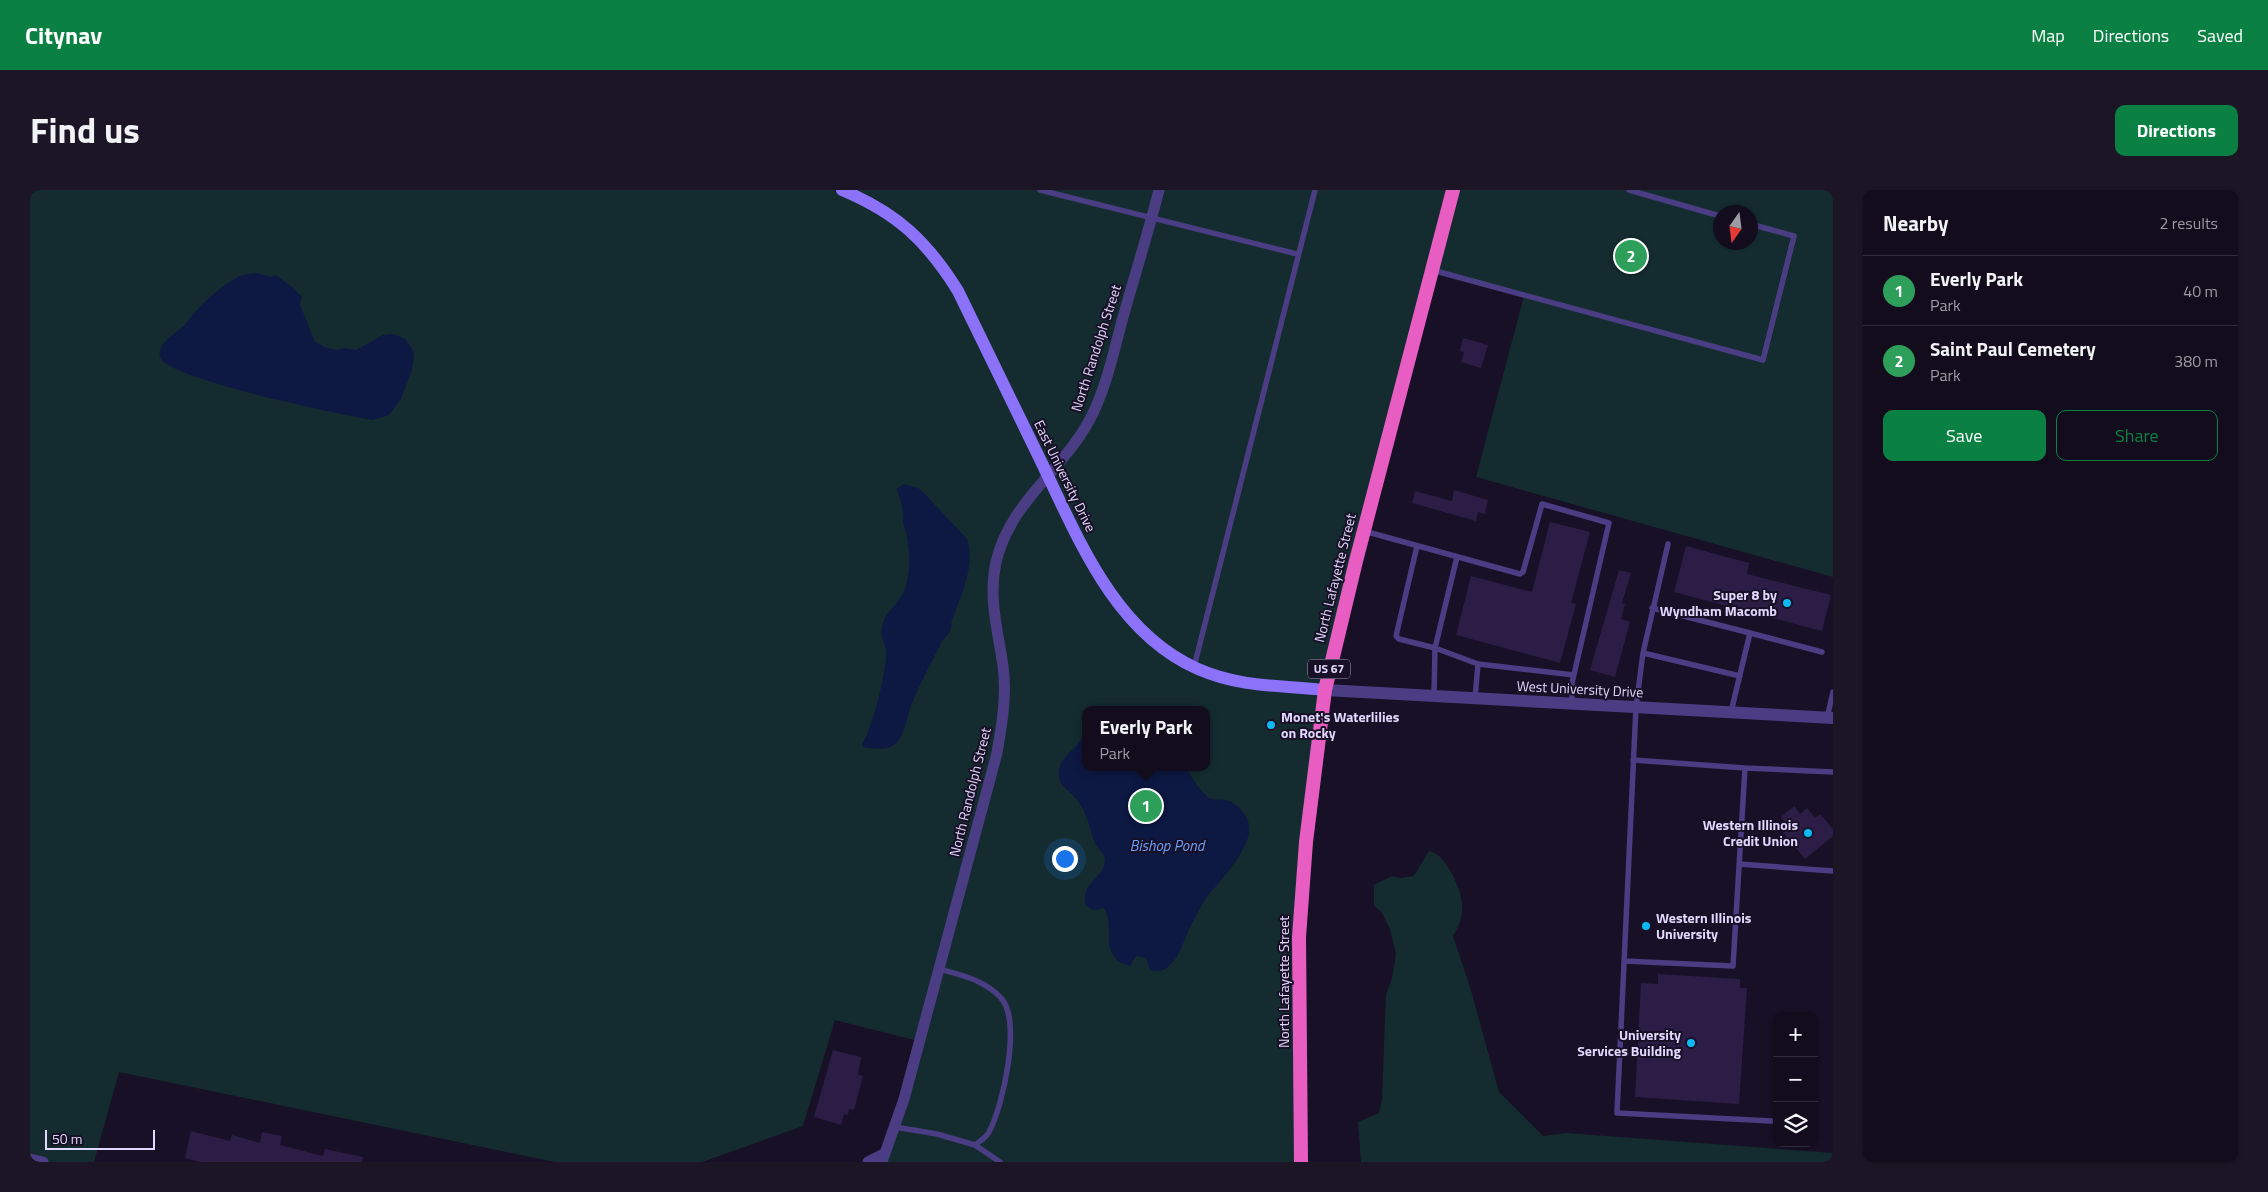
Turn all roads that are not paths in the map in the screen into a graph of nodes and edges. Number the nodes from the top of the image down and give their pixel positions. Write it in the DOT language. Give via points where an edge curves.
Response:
graph roads {
  1 [pos="842,190"];
  2 [pos="1040,190"];
  3 [pos="1159,190"];
  4 [pos="1315,190"];
  5 [pos="1453,190"];
  6 [pos="1629,190"];
  7 [pos="1713,214"];
  8 [pos="1152,218"];
  9 [pos="1758,226"];
  10 [pos="1298,254"];
  11 [pos="1432,270"];
  12 [pos="1047,474"];
  13 [pos="1364,531"];
  14 [pos="1668,544"];
  15 [pos="1417,546"];
  16 [pos="1457,557"];
  17 [pos="1652,608"];
  18 [pos="1750,633"];
  19 [pos="1435,648"];
  20 [pos="1822,652"];
  21 [pos="1643,653"];
  22 [pos="1478,664"];
  23 [pos="1194,667"];
  24 [pos="1574,675"];
  25 [pos="1740,676"];
  26 [pos="1325,690"];
  27 [pos="1833,692"];
  28 [pos="1434,696"];
  29 [pos="1475,698"];
  30 [pos="1572,704"];
  31 [pos="1636,707"];
  32 [pos="1731,712"];
  33 [pos="1830,718"];
  34 [pos="1633,760"];
  35 [pos="1745,768"];
  36 [pos="1833,772"];
  37 [pos="1739,864"];
  38 [pos="1833,871"];
  39 [pos="1624,961"];
  40 [pos="939,969"];
  41 [pos="1771,1121"];
  42 [pos="896,1127"];
  43 [pos="975,1145"];
  44 [pos="883,1158"];
  45 [pos="30,1159"];
  46 [pos="43,1162"];
  47 [pos="868,1162"];
  48 [pos="1000,1162"];
  49 [pos="1301,1162"];
  1 -- 12 [label="main road, East University Drive" via="890,215 933,253 958,292"];
  2 -- 8 [label="lane"];
  3 -- 8 [label="street, North Randolph Street"];
  4 -- 10 [label="lane"];
  5 -- 11 [label="highway, North Lafayette Street / US 67"];
  6 -- 7 [label="lane"];
  8 -- 10 [label="lane"];
  8 -- 12 [label="street, North Randolph Street" via="1095,410 1073,446"];
  9 -- 11 [label="lane" via="1794,236 1763,360"];
  10 -- 23 [label="lane"];
  11 -- 13 [label="highway, North Lafayette Street / US 67"];
  12 -- 23 [label="main road, East University Drive" via="1094,569 1115,599 1154,639"];
  12 -- 40 [label="street, North Randolph Street" via="1013,518 996,562 994,619 1003,667 1003,719 997,753"];
  13 -- 15 [label="lane"];
  13 -- 26 [label="highway, North Lafayette Street / US 67"];
  14 -- 17 [label="lane"];
  15 -- 16 [label="lane"];
  15 -- 19 [label="lane" via="1396,636"];
  16 -- 19 [label="lane"];
  16 -- 24 [label="lane" via="1520,574 1542,504 1609,523"];
  17 -- 18 [label="lane"];
  17 -- 21 [label="lane"];
  18 -- 20 [label="lane"];
  18 -- 25 [label="lane"];
  19 -- 22 [label="lane"];
  19 -- 28 [label="lane"];
  21 -- 25 [label="lane"];
  21 -- 31 [label="lane"];
  22 -- 24 [label="lane"];
  22 -- 29 [label="lane"];
  23 -- 26 [label="main road, East University Drive" via="1223,679 1251,685"];
  24 -- 30 [label="lane"];
  25 -- 32 [label="lane"];
  26 -- 28 [label="street, West University Drive"];
  26 -- 49 [label="highway, North Lafayette Street / US 67" via="1307,833 1299,937"];
  27 -- 33 [label="lane"];
  28 -- 29 [label="street, West University Drive"];
  29 -- 30 [label="street, West University Drive"];
  30 -- 31 [label="street, West University Drive"];
  31 -- 32 [label="street, West University Drive"];
  31 -- 34 [label="lane"];
  32 -- 33 [label="street, West University Drive"];
  34 -- 35 [label="lane"];
  34 -- 39 [label="lane"];
  35 -- 36 [label="lane"];
  35 -- 37 [label="lane"];
  37 -- 38 [label="lane"];
  37 -- 39 [label="lane" via="1733,966"];
  39 -- 41 [label="lane" via="1617,1113"];
  40 -- 42 [label="street, North Randolph Street"];
  40 -- 43 [label="lane" via="986,985 1003,999 1011,1020 1008,1067 1000,1103 989,1133"];
  42 -- 43 [label="lane"];
  42 -- 44 [label="street, North Randolph Street"];
  43 -- 48 [label="lane"];
  44 -- 47 [label="street"];
  45 -- 46 [label="street"];
}
